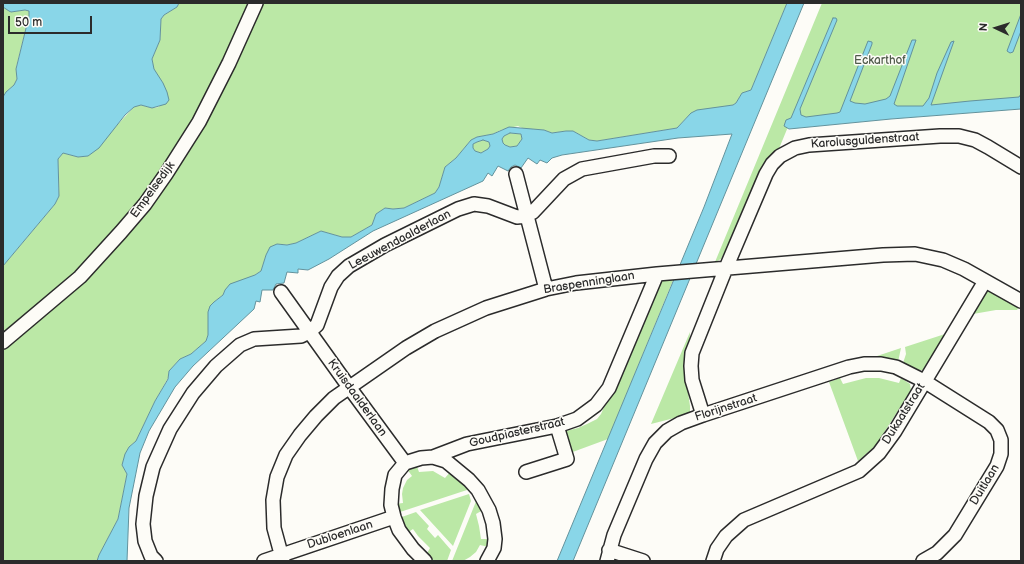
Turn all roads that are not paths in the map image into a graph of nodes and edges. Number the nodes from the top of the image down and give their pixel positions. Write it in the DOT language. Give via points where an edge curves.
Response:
graph roads {
  1 [pos="256,3"];
  2 [pos="669,156"];
  3 [pos="1021,167"];
  4 [pos="516,174"];
  5 [pos="526,216"];
  6 [pos="726,268"];
  7 [pos="662,273"];
  8 [pos="985,281"];
  9 [pos="546,289"];
  10 [pos="281,292"];
  11 [pos="1021,301"];
  12 [pos="309,332"];
  13 [pos="3,342"];
  14 [pos="924,382"];
  15 [pos="349,388"];
  16 [pos="703,415"];
  17 [pos="557,426"];
  18 [pos="433,457"];
  19 [pos="405,463"];
  20 [pos="526,472"];
  21 [pos="394,518"];
  22 [pos="608,555"];
  23 [pos="282,558"];
  24 [pos="156,561"];
  25 [pos="264,561"];
  26 [pos="425,561"];
  27 [pos="487,561"];
  28 [pos="643,561"];
  29 [pos="713,561"];
  30 [pos="923,561"];
  1 -- 13 [label="street, Empelsedijk" via="199,122 145,204 80,276"];
  2 -- 5 [label="street" via="654,156 582,169 564,179 533,212"];
  3 -- 6 [label="street, Karolusguldenstraat" via="975,140 959,136 795,148 780,156 766,174"];
  4 -- 5 [label="street"];
  5 -- 9 [label="street"];
  5 -- 12 [label="street, Leeuwendaalderlaan" via="517,217 488,206 474,204 458,209 386,246 349,266 338,276 331,287 317,325"];
  6 -- 7 [label="street, Braspenninglaan"];
  6 -- 8 [label="street, Braspenninglaan" via="915,254 943,260"];
  6 -- 16 [label="street, Karolusguldenstraat" via="692,352 692,380"];
  7 -- 9 [label="street, Braspenninglaan"];
  7 -- 17 [label="street, Goudpiasterstraat" via="609,388 596,405 577,418"];
  8 -- 11 [label="street, Braspenninglaan"];
  8 -- 14 [label="street, Dukaatstraat"];
  9 -- 15 [label="street, Braspenninglaan" via="486,308 442,328 406,348"];
  10 -- 12 [label="street, Kruisdaalderlaan"];
  12 -- 15 [label="street, Kruisdaalderlaan"];
  12 -- 24 [label="street" via="302,336 254,339 240,345 216,366 193,393 170,429 153,466 146,496 143,524 145,541"];
  14 -- 16 [label="street, Florijnstraat" via="896,367 864,364"];
  14 -- 29 [label="street, Dukaatstraat" via="895,431 879,452 859,471 744,520 726,536"];
  14 -- 30 [label="street, Duitlaan" via="989,422 997,430 1002,447 997,466 955,534 937,552"];
  15 -- 19 [label="street, Kruisdaalderlaan"];
  15 -- 23 [label="street, Braspenninglaan" via="334,398 300,435 286,455 277,477 273,500 274,528"];
  16 -- 22 [label="street, Florijnstraat" via="667,431 655,443 614,535"];
  17 -- 18 [label="street, Goudpiasterstraat" via="467,444"];
  17 -- 20 [label="street" via="567,459"];
  18 -- 19 [label="street, Goudpiasterstraat"];
  18 -- 27 [label="street" via="446,461 469,480 489,510 495,539 494,548"];
  19 -- 21 [label="street" via="395,475 392,489 391,505"];
  21 -- 23 [label="street, Dubloenlaan"];
  21 -- 26 [label="street" via="399,530"];
  22 -- 28 [label="street"];
  23 -- 25 [label="street, Dubloenlaan"];
}
